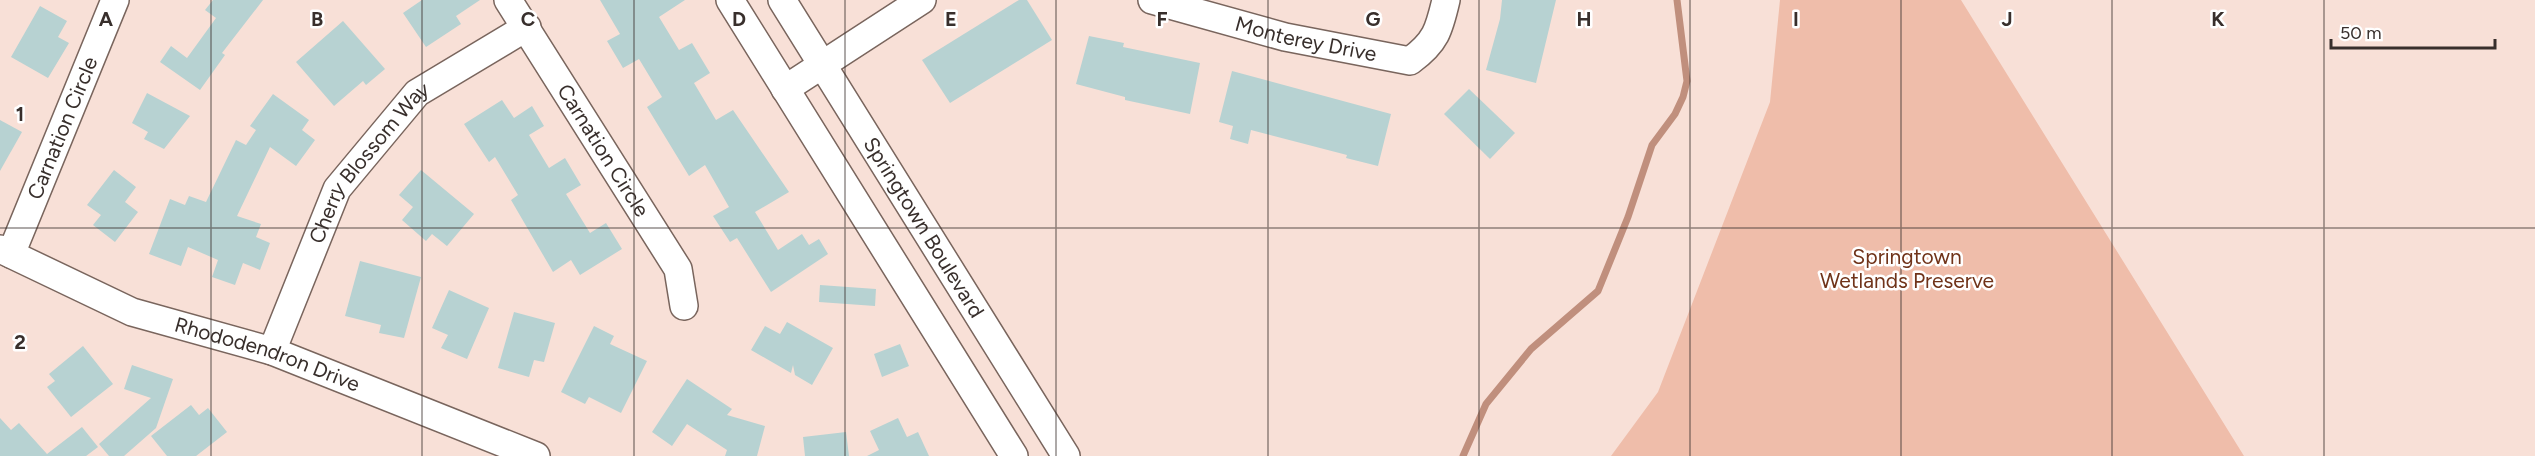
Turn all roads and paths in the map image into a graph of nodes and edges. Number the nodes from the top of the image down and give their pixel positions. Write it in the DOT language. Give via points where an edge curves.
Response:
graph roads {
  1 [pos="115,0"];
  2 [pos="508,0"];
  3 [pos="730,0"];
  4 [pos="782,0"];
  5 [pos="922,0"];
  6 [pos="1152,0"];
  7 [pos="1446,0"];
  8 [pos="527,27"];
  9 [pos="823,66"];
  10 [pos="785,89"];
  11 [pos="5,251"];
  12 [pos="684,306"];
  13 [pos="272,351"];
  14 [pos="1058,453"];
  15 [pos="536,456"];
  16 [pos="1014,456"];
  1 -- 11 [label="street, Carnation Circle"];
  2 -- 8 [label="street, Carnation Circle"];
  3 -- 10 [label="street"];
  4 -- 9 [label="street, Springtown Boulevard"];
  5 -- 9 [label="street"];
  6 -- 7 [label="street, Monterey Drive" via="1285,37 1410,61 1438,34"];
  8 -- 12 [label="street, Carnation Circle" via="678,269"];
  8 -- 13 [label="street, Cherry Blossom Way" via="417,93 337,189"];
  9 -- 10 [label="street"];
  9 -- 14 [label="street, Springtown Boulevard"];
  10 -- 16 [label="street"];
  11 -- 13 [label="street, Rhododendron Drive" via="132,312"];
  13 -- 15 [label="street, Rhododendron Drive"];
}
